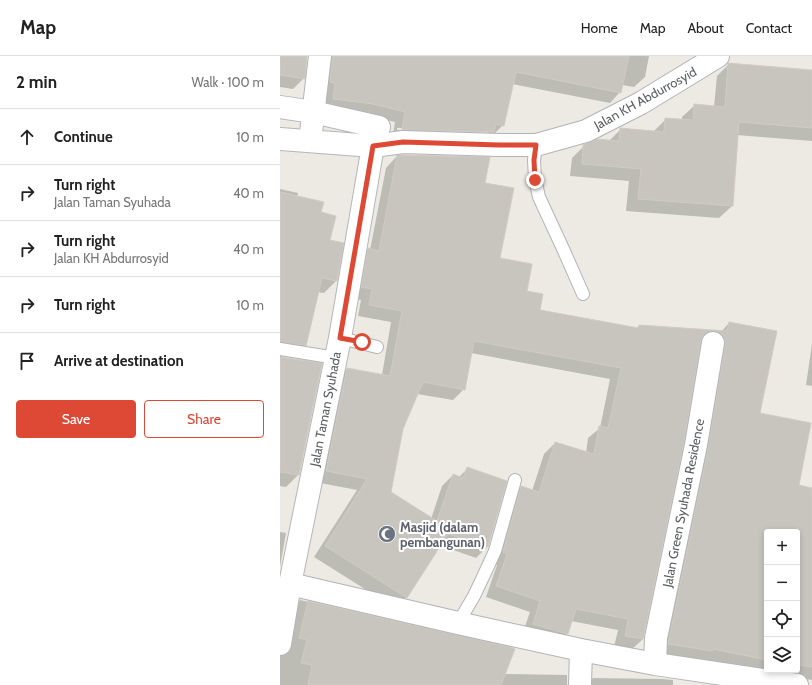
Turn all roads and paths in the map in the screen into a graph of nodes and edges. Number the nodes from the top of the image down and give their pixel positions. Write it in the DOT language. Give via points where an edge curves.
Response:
graph roads {
  1 [pos="320,56"];
  2 [pos="718,56"];
  3 [pos="280,107"];
  4 [pos="313,112"];
  5 [pos="376,137"];
  6 [pos="280,139"];
  7 [pos="310,141"];
  8 [pos="536,145"];
  9 [pos="584,294"];
  10 [pos="713,342"];
  11 [pos="338,348"];
  12 [pos="377,348"];
  13 [pos="280,349"];
  14 [pos="515,480"];
  15 [pos="290,584"];
  16 [pos="458,623"];
  17 [pos="280,644"];
  18 [pos="581,650"];
  19 [pos="655,664"];
  20 [pos="580,685"];
  21 [pos="797,685"];
  1 -- 4 [label="street"];
  2 -- 8 [label="street, Jalan KH Abdurrosyid" via="641,103 586,131"];
  3 -- 4 [label="street"];
  4 -- 5 [label="street"];
  4 -- 7 [label="street"];
  5 -- 7 [label="street"];
  5 -- 8 [label="street, Jalan KH Abdurrosyid" via="403,142"];
  5 -- 11 [label="street, Jalan Taman Syuhada"];
  6 -- 7 [label="street"];
  8 -- 9 [label="lane" via="535,180 539,197"];
  10 -- 19 [label="street, Jalan Green Syuhada Residence" via="696,444 656,638"];
  11 -- 12 [label="lane" via="362,342"];
  11 -- 13 [label="lane"];
  11 -- 15 [label="street, Jalan Taman Syuhada"];
  14 -- 16 [label="lane" via="495,551"];
  15 -- 16 [label="street"];
  15 -- 17 [label="street, Jalan Taman Syuhada"];
  16 -- 18 [label="street"];
  18 -- 19 [label="street"];
  18 -- 20 [label="street"];
  19 -- 21 [label="street"];
}
